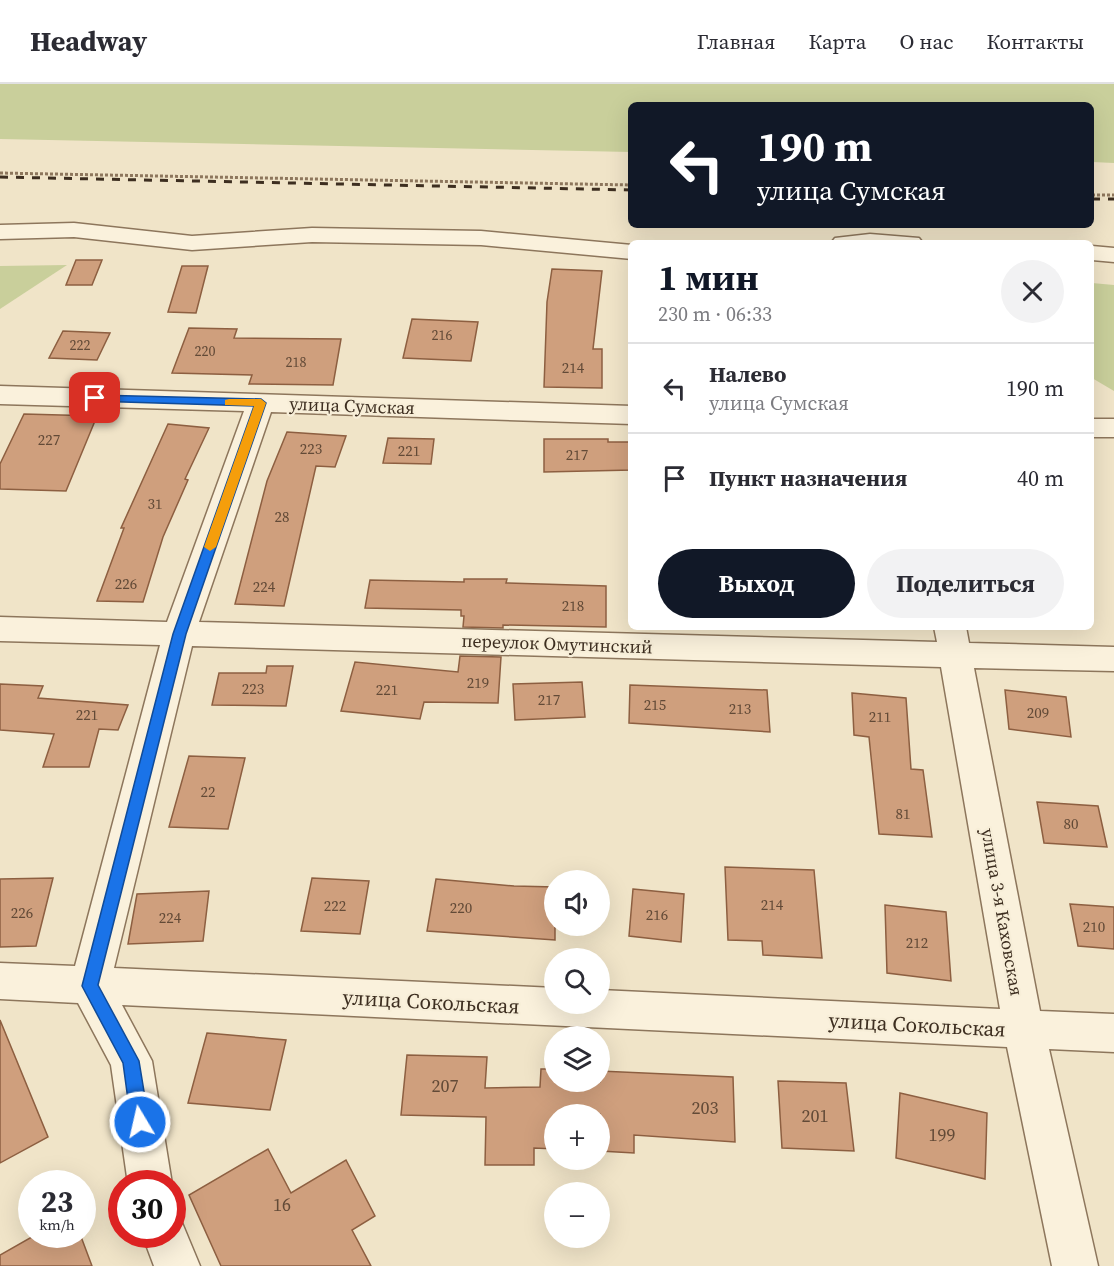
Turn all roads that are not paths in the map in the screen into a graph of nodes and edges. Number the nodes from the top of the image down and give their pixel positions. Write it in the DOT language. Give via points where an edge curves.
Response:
graph roads {
  1 [pos="0,232"];
  2 [pos="628,252"];
  3 [pos="1094,253"];
  4 [pos="1114,255"];
  5 [pos="0,395"];
  6 [pos="261,403"];
  7 [pos="628,415"];
  8 [pos="1094,428"];
  9 [pos="1114,428"];
  10 [pos="0,629"];
  11 [pos="179,634"];
  12 [pos="952,641"];
  13 [pos="1114,659"];
  14 [pos="0,981"];
  15 [pos="90,986"];
  16 [pos="1024,1030"];
  17 [pos="1114,1033"];
  18 [pos="148,1170"];
  19 [pos="170,1248"];
  20 [pos="177,1266"];
  21 [pos="1075,1266"];
  1 -- 2 [label="street" via="74,230 192,243 312,236 481,238"];
  3 -- 4 [label="street"];
  5 -- 6 [label="street, улица Сумская"];
  6 -- 7 [label="street, улица Сумская"];
  6 -- 11 [label="street"];
  8 -- 9 [label="street"];
  10 -- 11 [label="street, переулок Омутинский"];
  11 -- 12 [label="street, переулок Омутинский"];
  11 -- 15 [label="street"];
  12 -- 13 [label="street, переулок Омутинский"];
  12 -- 16 [label="street, улица 3-я Каховская"];
  14 -- 15 [label="street, улица Сокольская"];
  15 -- 16 [label="street, улица Сокольская"];
  15 -- 18 [label="street" via="131,1061"];
  16 -- 17 [label="street, улица Сокольская"];
  16 -- 21 [label="street, улица 3-я Каховская"];
  19 -- 20 [label="street"];
}
